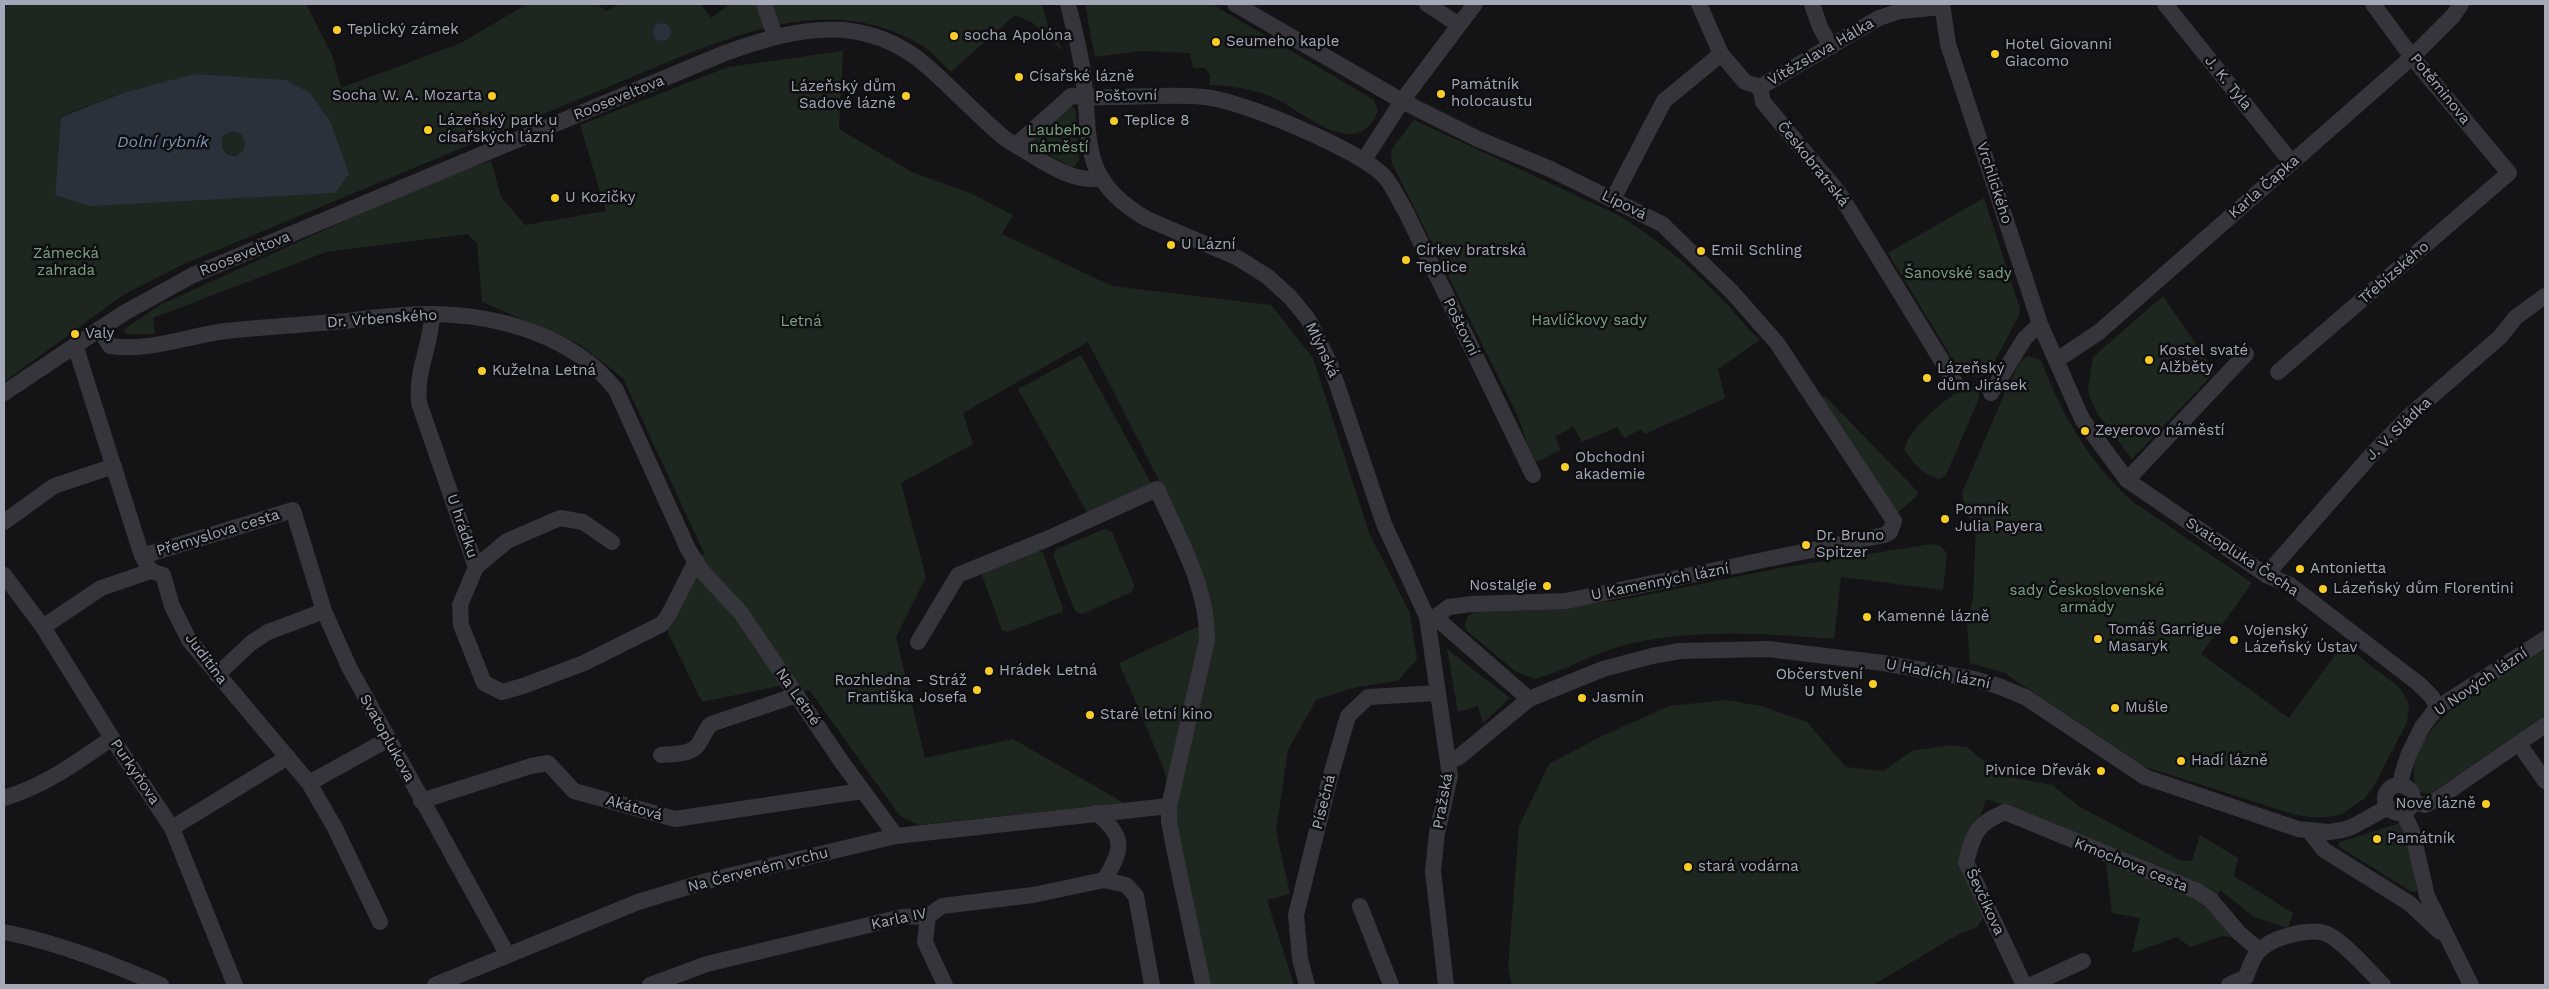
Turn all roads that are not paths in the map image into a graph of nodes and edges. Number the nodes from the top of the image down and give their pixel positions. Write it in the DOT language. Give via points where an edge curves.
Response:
graph roads {
  1 [pos="764,4"];
  2 [pos="1068,4"];
  3 [pos="1235,4"];
  4 [pos="1427,4"];
  5 [pos="1475,4"];
  6 [pos="1699,4"];
  7 [pos="1812,4"];
  8 [pos="2165,4"];
  9 [pos="2373,4"];
  10 [pos="2461,4"];
  11 [pos="1942,5"];
  12 [pos="1459,25"];
  13 [pos="775,36"];
  14 [pos="1831,47"];
  15 [pos="1721,54"];
  16 [pos="2412,56"];
  17 [pos="1760,87"];
  18 [pos="1085,97"];
  19 [pos="1402,101"];
  20 [pos="1016,145"];
  21 [pos="1364,160"];
  22 [pos="2292,163"];
  23 [pos="2509,173"];
  24 [pos="1101,178"];
  25 [pos="1613,200"];
  26 [pos="2545,296"];
  27 [pos="432,314"];
  28 [pos="2040,324"];
  29 [pos="99,329"];
  30 [pos="75,345"];
  31 [pos="2246,354"];
  32 [pos="2058,360"];
  33 [pos="2278,372"];
  34 [pos="1956,384"];
  35 [pos="4,393"];
  36 [pos="1991,393"];
  37 [pos="114,466"];
  38 [pos="1533,475"];
  39 [pos="2127,480"];
  40 [pos="293,510"];
  41 [pos="4,522"];
  42 [pos="1884,535"];
  43 [pos="612,542"];
  44 [pos="142,556"];
  45 [pos="696,561"];
  46 [pos="476,568"];
  47 [pos="151,571"];
  48 [pos="4,575"];
  49 [pos="2266,575"];
  50 [pos="324,611"];
  51 [pos="1431,617"];
  52 [pos="43,627"];
  53 [pos="2545,639"];
  54 [pos="918,642"];
  55 [pos="217,675"];
  56 [pos="1438,693"];
  57 [pos="797,695"];
  58 [pos="1529,699"];
  59 [pos="2437,708"];
  60 [pos="2545,725"];
  61 [pos="112,738"];
  62 [pos="387,740"];
  63 [pos="2519,744"];
  64 [pos="661,755"];
  65 [pos="288,757"];
  66 [pos="1449,761"];
  67 [pos="2545,781"];
  68 [pos="309,783"];
  69 [pos="2401,785"];
  70 [pos="862,791"];
  71 [pos="4,798"];
  72 [pos="421,801"];
  73 [pos="1169,806"];
  74 [pos="2401,807"];
  75 [pos="1096,813"];
  76 [pos="1986,820"];
  77 [pos="172,828"];
  78 [pos="2310,832"];
  79 [pos="896,836"];
  80 [pos="1104,880"];
  81 [pos="1360,906"];
  82 [pos="928,916"];
  83 [pos="380,922"];
  84 [pos="4,932"];
  85 [pos="2446,937"];
  86 [pos="2259,950"];
  87 [pos="507,954"];
  88 [pos="2083,961"];
  89 [pos="2248,981"];
  90 [pos="161,985"];
  91 [pos="235,985"];
  92 [pos="435,985"];
  93 [pos="650,985"];
  94 [pos="945,985"];
  95 [pos="1152,985"];
  96 [pos="1204,985"];
  97 [pos="1307,985"];
  98 [pos="1391,985"];
  99 [pos="1446,985"];
  100 [pos="2024,985"];
  101 [pos="2031,985"];
  102 [pos="2228,985"];
  103 [pos="2383,985"];
  104 [pos="2471,985"];
  1 -- 13 [label="street"];
  2 -- 18 [label="street"];
  3 -- 19 [label="street, Lípová"];
  4 -- 12 [label="street"];
  5 -- 12 [label="street"];
  6 -- 15 [label="street"];
  7 -- 14 [label="street"];
  8 -- 22 [label="street, J. K. Tyla"];
  9 -- 16 [label="street, Potěminova"];
  10 -- 16 [label="street, Karla Čapka"];
  11 -- 14 [label="street, Vítězslava Hálka" via="1888,14"];
  11 -- 28 [label="street, Vrchlického" via="1948,44"];
  12 -- 19 [label="street"];
  13 -- 20 [label="street, Rooseveltova" via="813,30 859,30 879,37 928,67"];
  13 -- 29 [label="street, Rooseveltova" via="725,53 193,275"];
  14 -- 17 [label="street, Vítězslava Hálka"];
  15 -- 17 [label="street" via="1745,82"];
  15 -- 25 [label="street" via="1664,101"];
  16 -- 22 [label="street, Karla Čapka"];
  16 -- 23 [label="street, Potěminova"];
  17 -- 34 [label="street, Českobratrská" via="1763,102 1839,193"];
  18 -- 20 [label="street" via="1071,96"];
  18 -- 21 [label="street, Poštovní" via="1153,95 1229,101"];
  18 -- 24 [label="street" via="1089,149"];
  19 -- 21 [label="street"];
  19 -- 25 [label="street, Lípová"];
  20 -- 24 [label="street" via="1071,176 1086,180"];
  21 -- 38 [label="street, Poštovní" via="1385,177 1406,212"];
  22 -- 32 [label="street, Karla Čapka" via="2099,332"];
  23 -- 33 [label="street, Třebízského"];
  24 -- 51 [label="street, Mlýnská" via="1111,192 1135,212 1238,258 1268,277 1308,319 1340,389 1384,524"];
  25 -- 42 [label="street, Lípová" via="1662,224 1732,292 1777,343 1891,515 1893,527"];
  26 -- 49 [label="street, J. V. Sládka" via="2516,317 2500,337 2409,416"];
  27 -- 29 [label="street, Dr. Vrbenského" via="226,331 126,348 110,346"];
  27 -- 45 [label="street, Dr. Vrbenského" via="481,318 546,336 581,356 606,378 616,390"];
  27 -- 46 [label="street, U hrádku" via="432,334 418,383 419,403"];
  28 -- 32 [label="street, Vrchlického"];
  28 -- 36 [label="street" via="2025,338"];
  29 -- 30 [label="street, Rooseveltova"];
  30 -- 35 [label="street, Rooseveltova"];
  30 -- 37 [label="street, Juditina"];
  31 -- 39 [label="street"];
  32 -- 39 [label="street, Svatopluka Čecha" via="2082,419"];
  37 -- 41 [label="street" via="54,486"];
  37 -- 44 [label="street, Juditina"];
  39 -- 49 [label="street, Svatopluka Čecha"];
  40 -- 44 [label="street, Přemyslova cesta"];
  40 -- 50 [label="street, Svatoplukova"];
  42 -- 51 [label="street, U Kamenných lázní" via="1566,601 1472,604 1449,607"];
  43 -- 46 [label="street" via="583,522 560,518 507,541"];
  44 -- 47 [label="street, Juditina"];
  45 -- 46 [label="street, U hrádku" via="662,624 584,662 502,692 484,682 460,625 460,605"];
  45 -- 57 [label="street, Na Letné" via="741,613"];
  47 -- 52 [label="street" via="101,588"];
  47 -- 55 [label="street, Juditina" via="163,576 172,606 189,640"];
  48 -- 52 [label="street, Purkyňova"];
  49 -- 59 [label="street, Svatopluka Čecha" via="2290,585 2419,684 2432,697"];
  50 -- 55 [label="street" via="268,632"];
  50 -- 62 [label="street, Svatoplukova" via="349,668"];
  51 -- 56 [label="street, Pražská"];
  51 -- 58 [label="street"];
  52 -- 61 [label="street, Purkyňova"];
  53 -- 59 [label="street, U Nových lázní"];
  54 -- 73 [label="street" via="958,575 1157,489 1192,567 1207,619 1206,640"];
  55 -- 65 [label="street, Juditina"];
  56 -- 66 [label="street, Pražská"];
  56 -- 97 [label="street, Písečná" via="1368,697 1348,716 1296,915 1300,959"];
  57 -- 64 [label="street" via="711,724 696,747 686,752"];
  57 -- 70 [label="street, Na Letné"];
  58 -- 66 [label="street, U Hadích lázní"];
  58 -- 78 [label="street, U Hadích lázní" via="1603,668 1680,651 1768,650 1883,663 1998,686 2025,697 2145,777"];
  59 -- 69 [label="street, U Nových lázní" via="2422,727 2408,756"];
  60 -- 63 [label="street"];
  61 -- 71 [label="street" via="54,778"];
  61 -- 77 [label="street, Purkyňova"];
  62 -- 68 [label="street"];
  62 -- 72 [label="street, Svatoplukova"];
  63 -- 67 [label="street"];
  63 -- 74 [label="street" via="2436,800"];
  65 -- 68 [label="street, Juditina"];
  65 -- 77 [label="street"];
  66 -- 99 [label="street, Pražská" via="1450,776 1437,833 1433,871"];
  68 -- 83 [label="street, Juditina" via="335,828"];
  69 -- 74 [label="street" via="2409,789"];
  69 -- 74 [label="street" via="2387,792 2385,802"];
  70 -- 72 [label="street, Akátová" via="675,819 574,791 548,763"];
  70 -- 79 [label="street, Na Letné"];
  72 -- 87 [label="street, Svatoplukova"];
  73 -- 75 [label="street, Na Červeném vrchu"];
  73 -- 96 [label="street" via="1174,848"];
  74 -- 78 [label="street" via="2352,827"];
  74 -- 85 [label="street" via="2412,831 2427,896"];
  75 -- 79 [label="street, Na Červeném vrchu"];
  75 -- 80 [label="street" via="1117,834 1119,852"];
  76 -- 86 [label="street, Kmochova cesta" via="2004,812 2197,891 2211,900 2239,934"];
  76 -- 100 [label="street, Ševčíkova" via="1974,836 1966,862"];
  77 -- 91 [label="street, Purkyňova"];
  78 -- 85 [label="street" via="2324,850 2409,903"];
  79 -- 87 [label="street, Na Červeném vrchu" via="707,881 638,902"];
  80 -- 82 [label="street, Karla IV" via="1033,895 942,906"];
  80 -- 95 [label="street" via="1126,885 1136,896"];
  81 -- 98 [label="street"];
  82 -- 93 [label="street, Karla IV" via="902,917 707,964"];
  82 -- 94 [label="street" via="925,942"];
  84 -- 90 [label="street" via="57,945"];
  85 -- 104 [label="street"];
  86 -- 89 [label="street" via="2251,962"];
  86 -- 103 [label="street" via="2269,943 2318,931 2330,935"];
  87 -- 92 [label="street, Na Červeném vrchu"];
  88 -- 101 [label="street"];
  89 -- 102 [label="street"];
}
